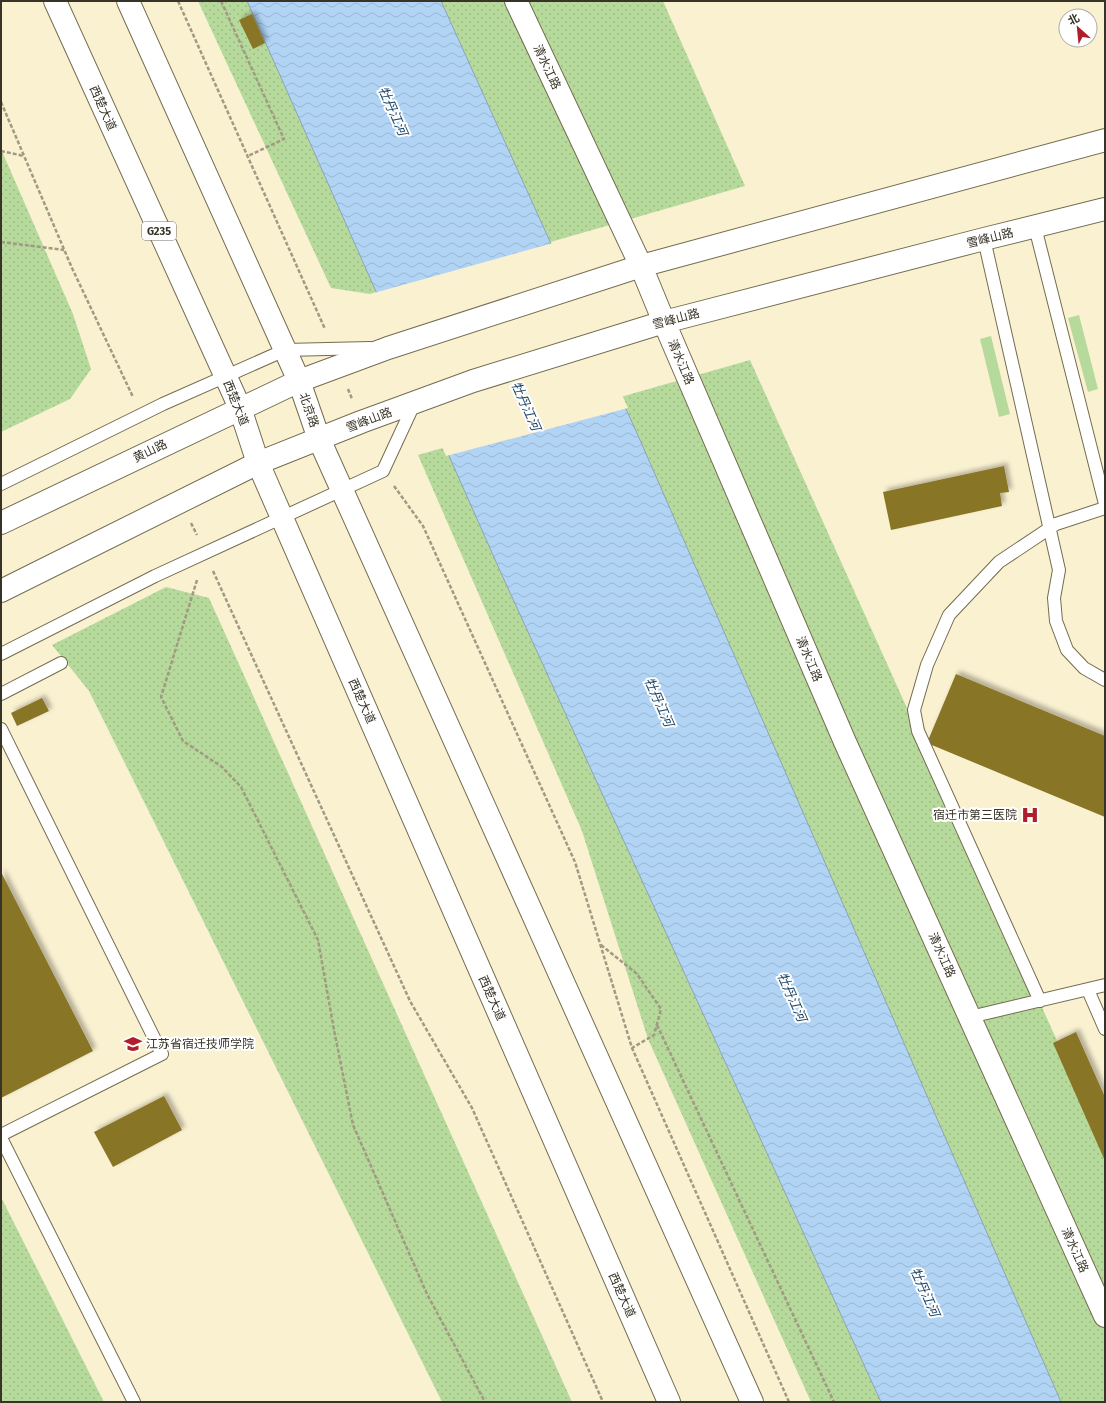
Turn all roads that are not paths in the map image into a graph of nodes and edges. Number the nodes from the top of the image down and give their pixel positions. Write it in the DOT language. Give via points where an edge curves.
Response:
graph roads {
  1 [pos="55,1"];
  2 [pos="128,1"];
  3 [pos="516,1"];
  4 [pos="1105,140"];
  5 [pos="1105,209"];
  6 [pos="1035,227"];
  7 [pos="984,239"];
  8 [pos="641,266"];
  9 [pos="664,322"];
  10 [pos="285,350"];
  11 [pos="337,357"];
  12 [pos="225,376"];
  13 [pos="299,381"];
  14 [pos="415,402"];
  15 [pos="240,408"];
  16 [pos="319,439"];
  17 [pos="258,463"];
  18 [pos="1,484"];
  19 [pos="342,490"];
  20 [pos="1105,504"];
  21 [pos="1105,508"];
  22 [pos="282,518"];
  23 [pos="1,523"];
  24 [pos="1050,528"];
  25 [pos="1,591"];
  26 [pos="1,654"];
  27 [pos="61,663"];
  28 [pos="1105,680"];
  29 [pos="1,694"];
  30 [pos="1,729"];
  31 [pos="1105,986"];
  32 [pos="1088,990"];
  33 [pos="1040,1000"];
  34 [pos="970,1017"];
  35 [pos="1105,1029"];
  36 [pos="1,1136"];
  37 [pos="1105,1316"];
  38 [pos="134,1402"];
  39 [pos="669,1402"];
  40 [pos="752,1402"];
  1 -- 12 [label="main road, 西楚大道 / G235"];
  2 -- 10 [label="main road"];
  3 -- 8 [label="main road, 清水江路"];
  4 -- 8 [label="main road"];
  5 -- 6 [label="main road, 雪峰山路"];
  6 -- 7 [label="main road, 雪峰山路"];
  6 -- 20 [label="lane"];
  7 -- 9 [label="main road, 雪峰山路"];
  7 -- 24 [label="lane"];
  8 -- 9 [label="main road, 清水江路"];
  8 -- 11 [label="main road" via="388,348"];
  9 -- 14 [label="main road, 雪峰山路" via="473,381"];
  9 -- 34 [label="main road, 清水江路" via="845,742"];
  10 -- 11 [label="lane"];
  10 -- 12 [label="lane"];
  10 -- 13 [label="main road"];
  11 -- 13 [label="main road"];
  12 -- 15 [label="main road, 西楚大道 / G235"];
  12 -- 18 [label="lane"];
  13 -- 15 [label="main road, 黄山路"];
  13 -- 16 [label="main road, 北京路"];
  14 -- 16 [label="main road, 雪峰山路"];
  14 -- 19 [label="lane" via="383,471"];
  15 -- 17 [label="main road, 西楚大道 / G235"];
  15 -- 23 [label="main road, 黄山路"];
  16 -- 17 [label="main road, 雪峰山路"];
  16 -- 19 [label="main road"];
  17 -- 22 [label="main road, 西楚大道"];
  17 -- 25 [label="main road"];
  19 -- 22 [label="lane"];
  19 -- 40 [label="main road"];
  21 -- 24 [label="lane"];
  22 -- 26 [label="lane" via="155,576"];
  22 -- 39 [label="main road, 西楚大道"];
  24 -- 28 [label="lane" via="1059,570 1054,598 1056,622 1067,650 1084,668"];
  24 -- 33 [label="lane" via="999,562 949,615 927,665 914,710 918,731"];
  27 -- 29 [label="lane"];
  30 -- 36 [label="lane" via="162,1054"];
  31 -- 32 [label="lane"];
  32 -- 33 [label="lane"];
  32 -- 35 [label="lane"];
  33 -- 34 [label="lane"];
  34 -- 37 [label="main road, 清水江路"];
  36 -- 38 [label="lane"];
}
